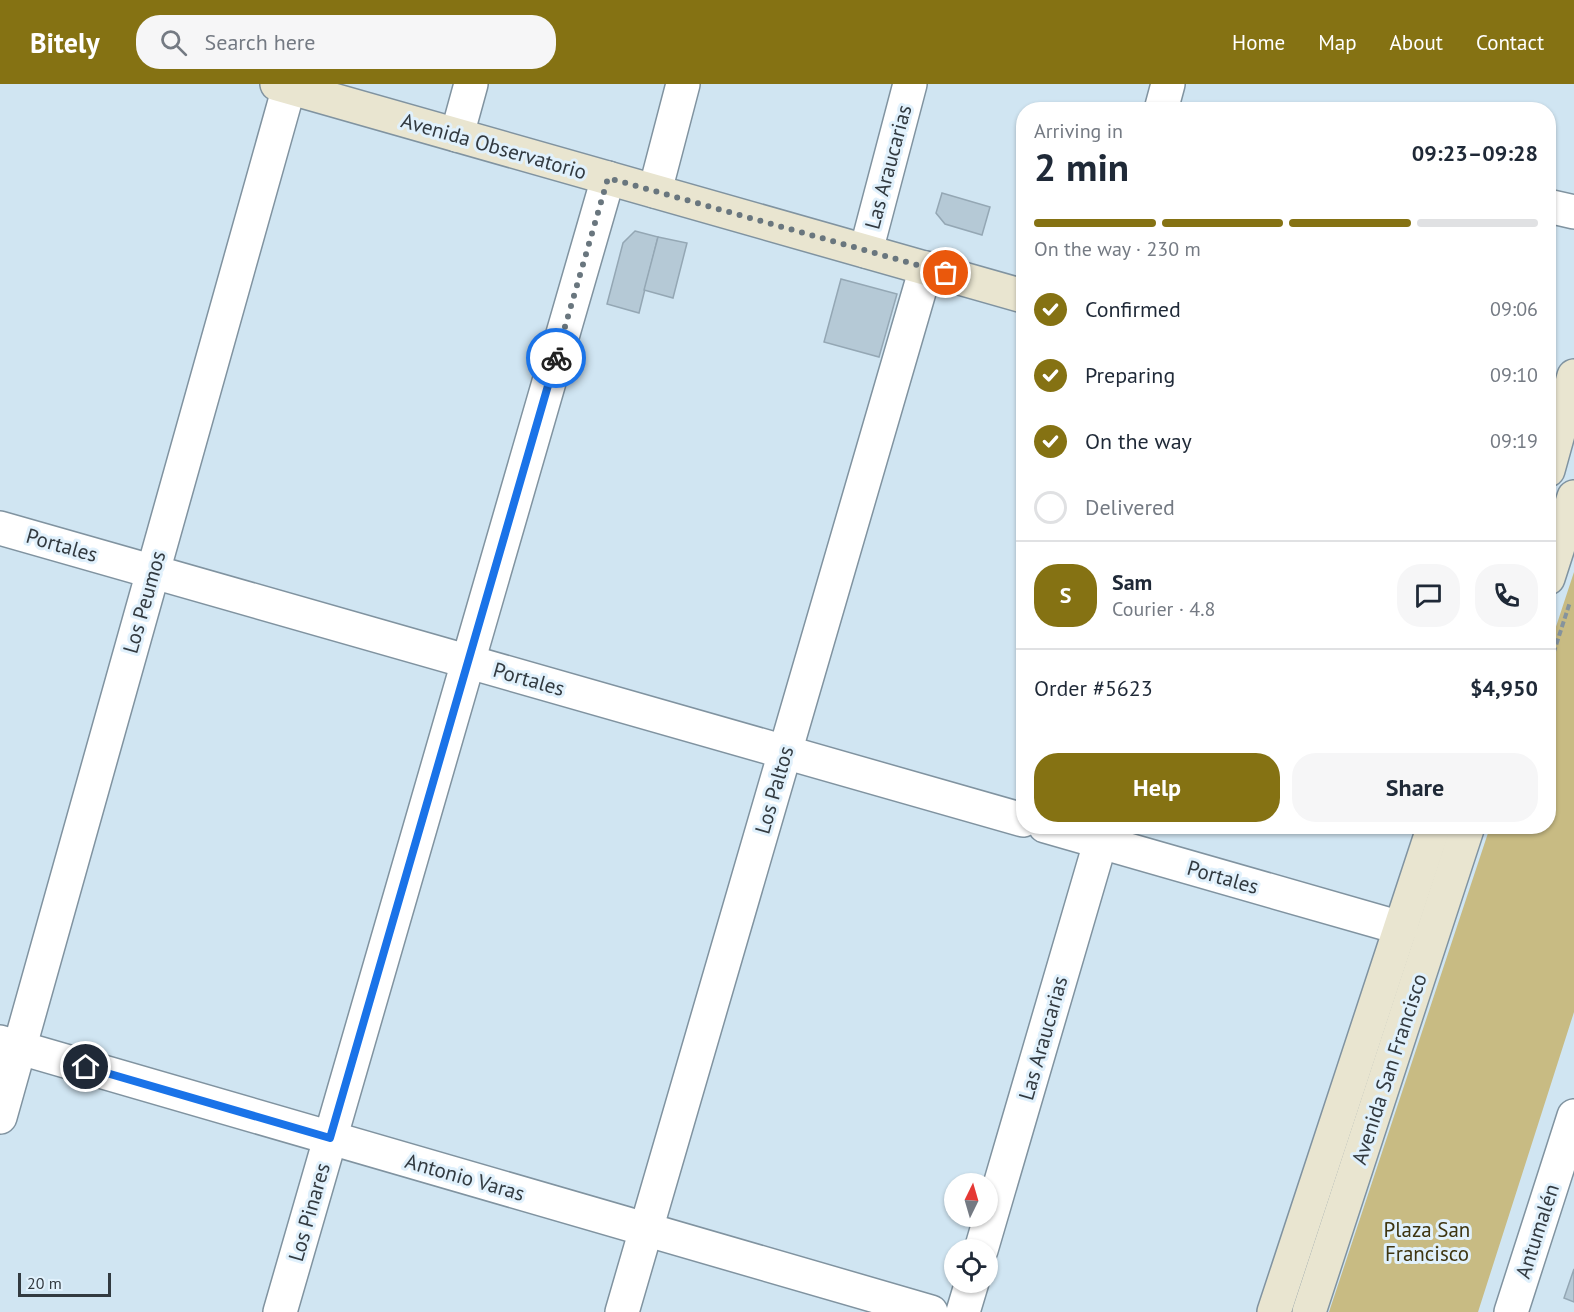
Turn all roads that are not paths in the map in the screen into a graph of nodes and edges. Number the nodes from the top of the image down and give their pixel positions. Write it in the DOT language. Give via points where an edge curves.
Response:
graph roads {
  1 [pos="471,84"];
  2 [pos="683,84"];
  3 [pos="910,84"];
  4 [pos="283,86"];
  5 [pos="457,135"];
  6 [pos="608,178"];
  7 [pos="655,191"];
  8 [pos="1556,208"];
  9 [pos="1574,212"];
  10 [pos="866,251"];
  11 [pos="926,268"];
  12 [pos="1016,294"];
  13 [pos="1574,376"];
  14 [pos="1556,449"];
  15 [pos="1574,483"];
  16 [pos="1574,497"];
  17 [pos="0,528"];
  18 [pos="153,571"];
  19 [pos="1559,589"];
  20 [pos="468,662"];
  21 [pos="785,752"];
  22 [pos="1016,818"];
  23 [pos="1431,834"];
  24 [pos="1465,834"];
  25 [pos="1103,835"];
  26 [pos="1401,928"];
  27 [pos="10,1045"];
  28 [pos="1574,1116"];
  29 [pos="0,1117"];
  30 [pos="330,1138"];
  31 [pos="646,1229"];
  32 [pos="984,1239"];
  33 [pos="969,1293"];
  34 [pos="280,1312"];
  35 [pos="622,1312"];
  36 [pos="931,1312"];
  37 [pos="963,1312"];
  38 [pos="1274,1312"];
  39 [pos="1309,1312"];
  40 [pos="1510,1312"];
  1 -- 5 [label="street"];
  2 -- 7 [label="street"];
  3 -- 10 [label="street, Las Araucarias"];
  4 -- 5 [label="main road, Avenida Observatorio"];
  4 -- 18 [label="street, Los Peumos"];
  5 -- 6 [label="main road, Avenida Observatorio"];
  6 -- 7 [label="main road, Avenida Observatorio"];
  6 -- 20 [label="street, Los Pinares"];
  7 -- 10 [label="main road, Avenida Observatorio"];
  8 -- 9 [label="street"];
  10 -- 11 [label="main road, Avenida Observatorio"];
  11 -- 12 [label="main road, Avenida Observatorio"];
  11 -- 21 [label="street, Los Paltos"];
  13 -- 14 [label="main road"];
  14 -- 15 [label="main road"];
  16 -- 19 [label="main road"];
  17 -- 18 [label="street, Portales"];
  18 -- 20 [label="street, Portales"];
  18 -- 27 [label="street, Los Peumos"];
  20 -- 21 [label="street, Portales"];
  20 -- 30 [label="street, Los Pinares"];
  21 -- 22 [label="street, Portales"];
  21 -- 31 [label="street, Los Paltos"];
  23 -- 26 [label="main road, Avenida San Francisco"];
  24 -- 39 [label="main road, Avenida San Francisco"];
  25 -- 26 [label="street, Portales"];
  25 -- 32 [label="street, Las Araucarias"];
  26 -- 38 [label="main road, Avenida San Francisco"];
  27 -- 29 [label="street, Los Peumos"];
  27 -- 30 [label="street, Antonio Varas"];
  28 -- 40 [label="street, Antumalén"];
  30 -- 31 [label="street, Antonio Varas"];
  30 -- 34 [label="street, Los Pinares"];
  31 -- 35 [label="street, Los Paltos"];
  31 -- 36 [label="street, Antonio Varas"];
  33 -- 37 [label="street"];
}
